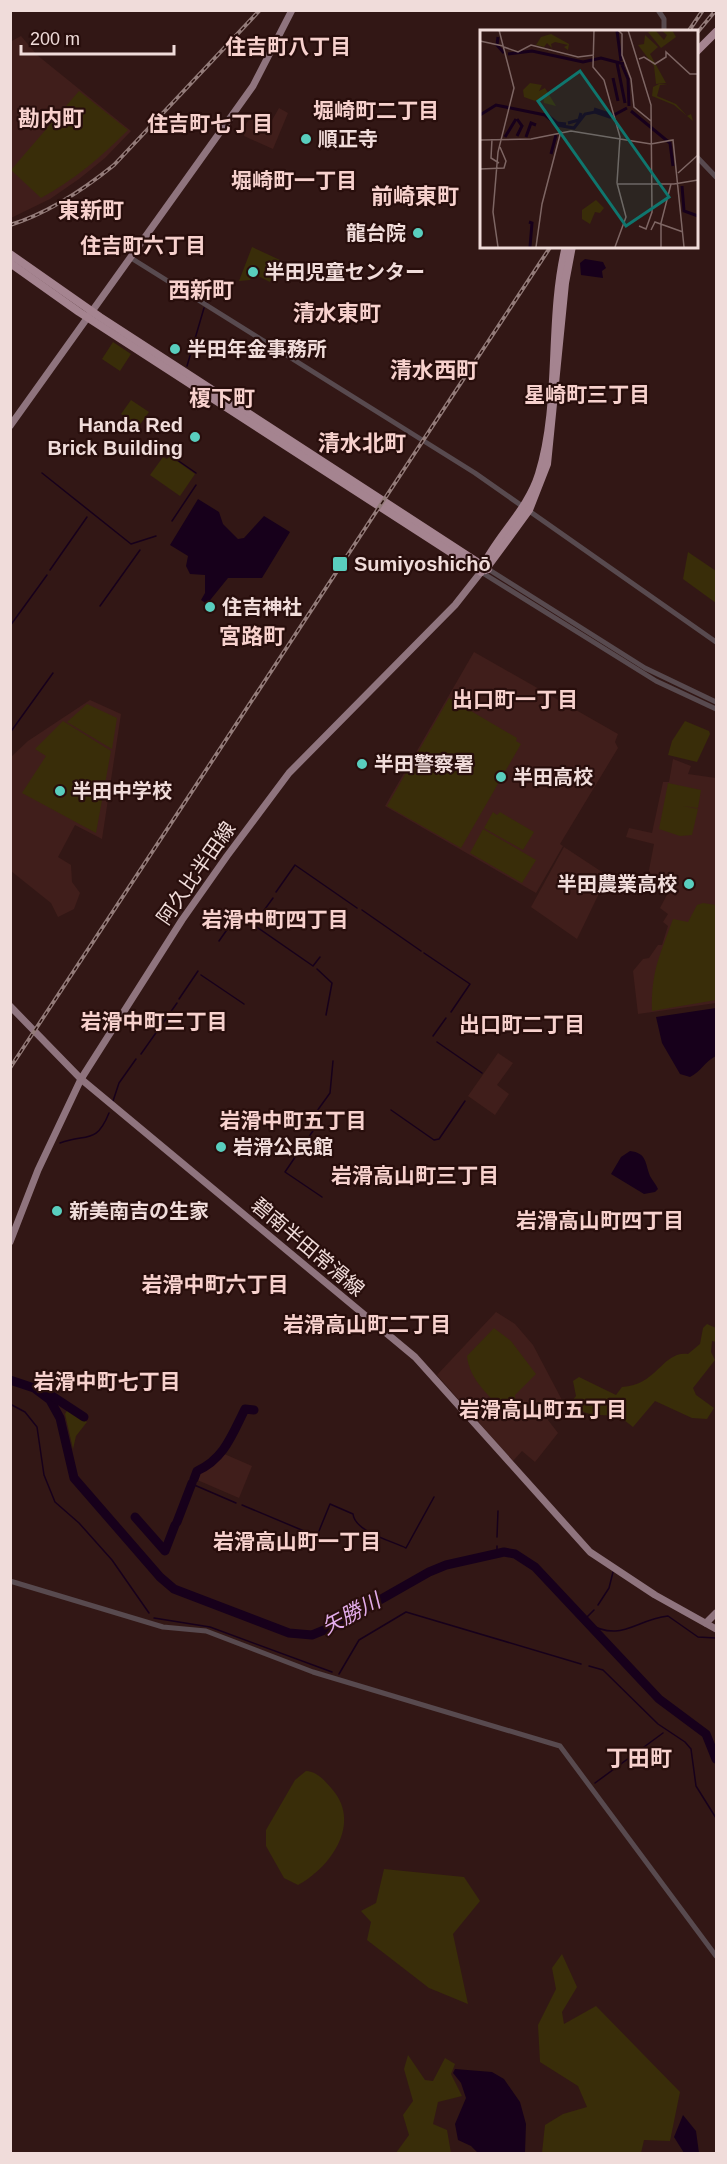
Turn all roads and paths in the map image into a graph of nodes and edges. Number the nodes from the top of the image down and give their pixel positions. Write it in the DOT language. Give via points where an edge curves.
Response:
graph roads {
  1 [pos="292,10"];
  2 [pos="658,10"];
  3 [pos="664,30"];
  4 [pos="717,32"];
  5 [pos="697,51"];
  6 [pos="697,157"];
  7 [pos="717,177"];
  8 [pos="566,248"];
  9 [pos="572,248"];
  10 [pos="10,254"];
  11 [pos="131,258"];
  12 [pos="10,263"];
  13 [pos="90,315"];
  14 [pos="10,426"];
  15 [pos="526,508"];
  16 [pos="484,569"];
  17 [pos="717,642"];
  18 [pos="717,702"];
  19 [pos="717,709"];
  20 [pos="10,1006"];
  21 [pos="81,1079"];
  22 [pos="10,1242"];
  23 [pos="10,1581"];
  24 [pos="717,1613"];
  25 [pos="713,1625"];
  26 [pos="717,1956"];
  1 -- 11 [label="main road" via="253,86"];
  2 -- 3 [label="street" via="664,19"];
  4 -- 5 [label="highway"];
  6 -- 7 [label="street"];
  8 -- 15 [label="highway" via="546,443"];
  9 -- 15 [label="highway" via="551,444 543,479"];
  10 -- 13 [label="highway"];
  11 -- 13 [label="main road"];
  11 -- 15 [label="street"];
  12 -- 13 [label="highway"];
  13 -- 14 [label="main road"];
  13 -- 16 [label="highway"];
  15 -- 16 [label="highway"];
  15 -- 17 [label="street"];
  16 -- 18 [label="street" via="645,668"];
  16 -- 19 [label="street" via="656,681"];
  16 -- 21 [label="main road, 阿久比半田線" via="455,606 266,801 182,920"];
  20 -- 21 [label="main road, 碧南半田常滑線"];
  21 -- 22 [label="main road, 阿久比半田線" via="38,1170"];
  21 -- 25 [label="main road, 碧南半田常滑線" via="415,1357 590,1552 655,1595"];
  23 -- 26 [label="street" via="163,1627 206,1631 314,1672 560,1746"];
  24 -- 25 [label="main road"];
}
